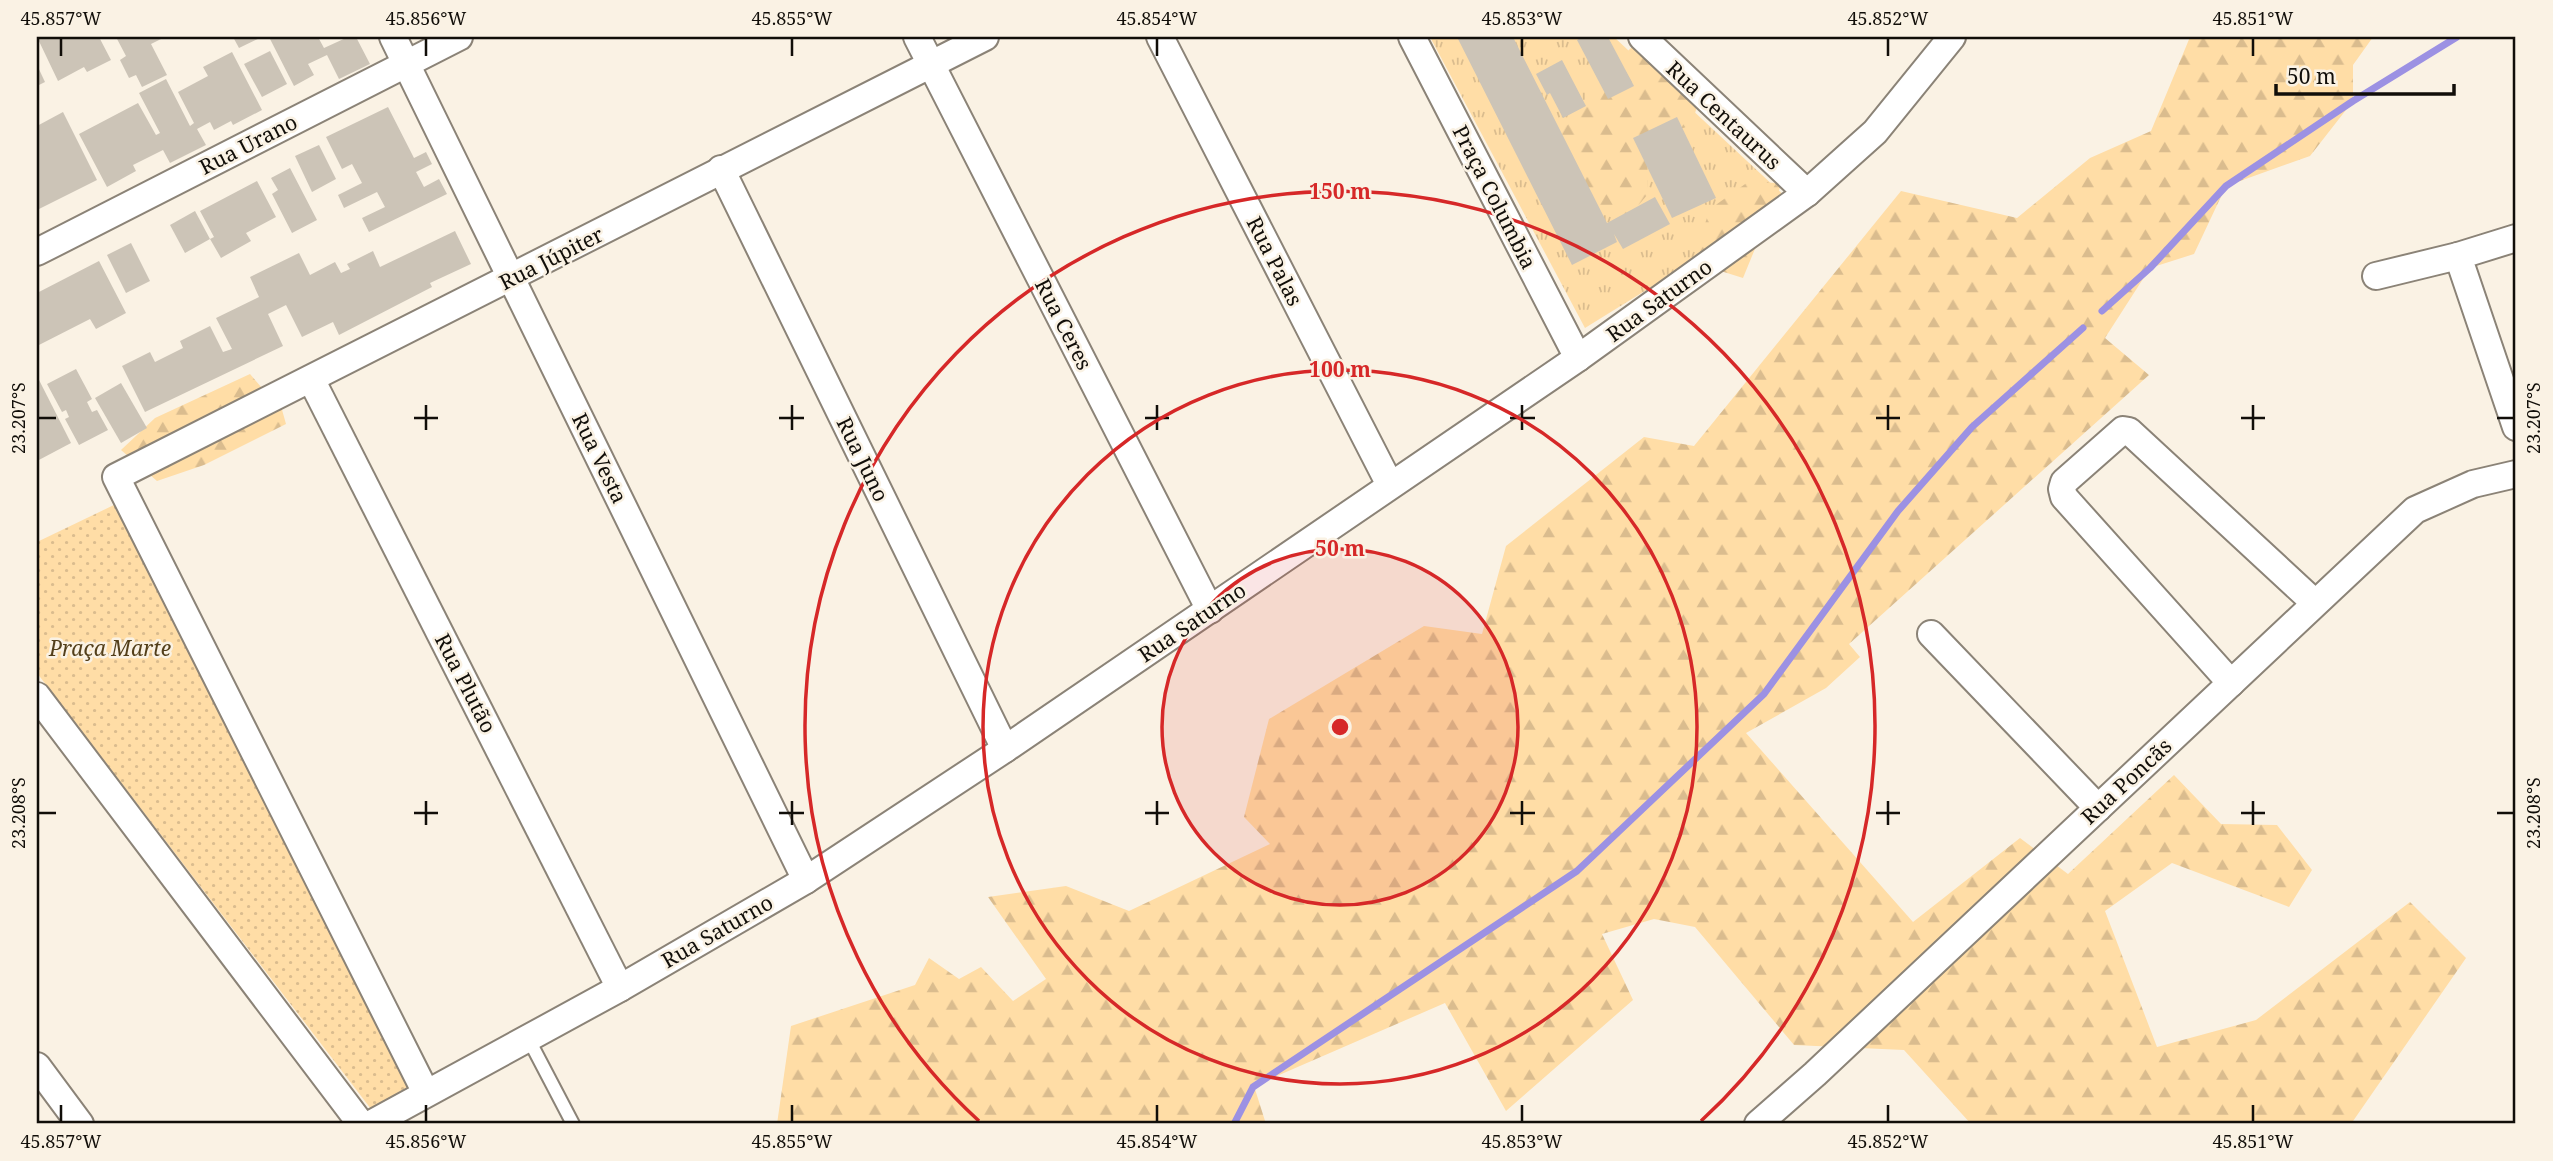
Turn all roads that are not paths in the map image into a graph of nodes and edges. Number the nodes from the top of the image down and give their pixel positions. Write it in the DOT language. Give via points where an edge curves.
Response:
graph roads {
  1 [pos="393,37"];
  2 [pos="459,37"];
  3 [pos="917,37"];
  4 [pos="985,37"];
  5 [pos="1160,37"];
  6 [pos="1412,37"];
  7 [pos="1642,37"];
  8 [pos="1947,39"];
  9 [pos="406,63"];
  10 [pos="931,64"];
  11 [pos="721,169"];
  12 [pos="1807,193"];
  13 [pos="2516,239"];
  14 [pos="37,251"];
  15 [pos="2458,256"];
  16 [pos="2376,276"];
  17 [pos="512,278"];
  18 [pos="1578,358"];
  19 [pos="311,379"];
  20 [pos="2516,427"];
  21 [pos="2516,474"];
  22 [pos="1390,485"];
  23 [pos="2315,603"];
  24 [pos="1210,610"];
  25 [pos="1931,634"];
  26 [pos="2231,682"];
  27 [pos="37,696"];
  28 [pos="1005,749"];
  29 [pos="2098,807"];
  30 [pos="806,880"];
  31 [pos="620,988"];
  32 [pos="528,1038"];
  33 [pos="37,1066"];
  34 [pos="426,1093"];
  35 [pos="80,1124"];
  36 [pos="361,1124"];
  37 [pos="371,1124"];
  38 [pos="573,1124"];
  39 [pos="1758,1124"];
  1 -- 9 [label="street, Rua Vesta"];
  2 -- 9 [label="street, Rua Urano"];
  3 -- 10 [label="street, Rua Ceres"];
  4 -- 10 [label="street, Rua Júpiter"];
  5 -- 22 [label="street, Rua Palas"];
  6 -- 18 [label="street, Praça Columbia"];
  7 -- 12 [label="street, Rua Centaurus"];
  8 -- 12 [label="street, Rua Saturno" via="1875,132"];
  9 -- 14 [label="street, Rua Urano"];
  9 -- 17 [label="street, Rua Vesta"];
  10 -- 11 [label="street, Rua Júpiter"];
  10 -- 24 [label="street, Rua Ceres"];
  11 -- 17 [label="street, Rua Júpiter"];
  11 -- 28 [label="street, Rua Juno"];
  12 -- 18 [label="street, Rua Saturno"];
  13 -- 15 [label="street"];
  15 -- 16 [label="street"];
  15 -- 20 [label="street"];
  17 -- 19 [label="street, Rua Júpiter"];
  17 -- 30 [label="street, Rua Vesta"];
  18 -- 22 [label="street, Rua Saturno"];
  19 -- 31 [label="street, Rua Plutão"];
  19 -- 34 [label="street, Rua Júpiter" via="116,477"];
  21 -- 23 [label="street, Rua Poncãs" via="2473,484 2415,510"];
  22 -- 24 [label="street, Rua Saturno"];
  23 -- 26 [label="street, Rua Poncãs"];
  23 -- 26 [label="street" via="2129,431 2123,430 2064,482 2064,497"];
  24 -- 28 [label="street, Rua Saturno"];
  25 -- 29 [label="street"];
  26 -- 29 [label="street, Rua Poncãs"];
  27 -- 36 [label="street"];
  28 -- 30 [label="street, Rua Saturno"];
  29 -- 39 [label="street, Rua Poncãs"];
  30 -- 31 [label="street, Rua Saturno"];
  31 -- 32 [label="street, Rua Saturno"];
  32 -- 34 [label="street, Rua Saturno"];
  32 -- 38 [label="lane"];
  33 -- 35 [label="street"];
  34 -- 37 [label="street, Rua Saturno"];
}
